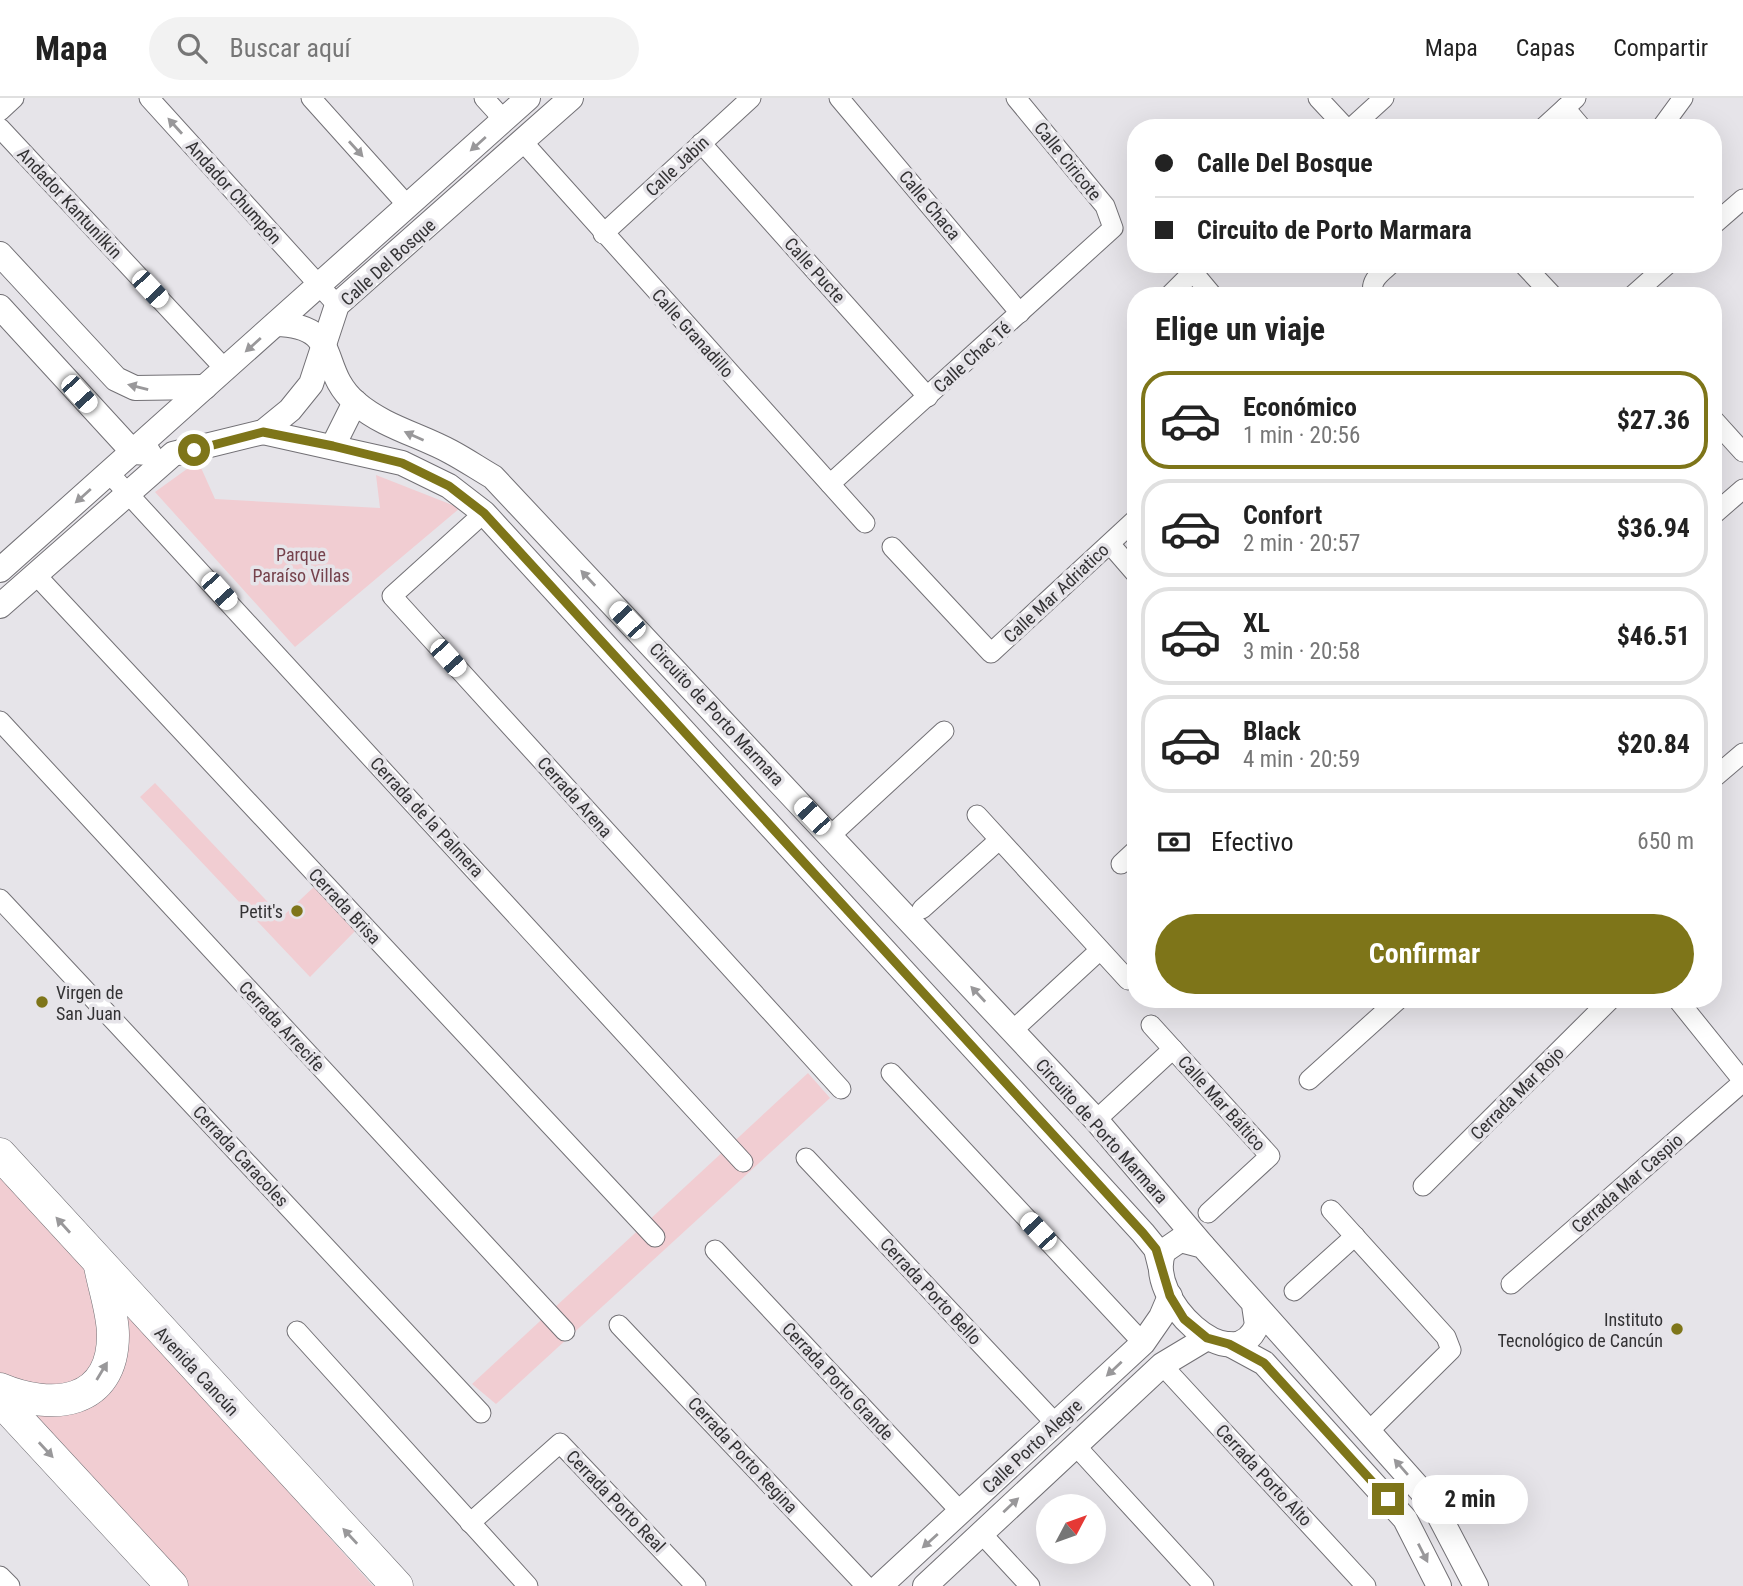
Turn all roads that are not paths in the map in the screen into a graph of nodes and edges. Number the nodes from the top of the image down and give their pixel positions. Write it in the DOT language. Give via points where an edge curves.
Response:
graph roads {
  1 [pos="14,98"];
  2 [pos="149,98"];
  3 [pos="311,98"];
  4 [pos="484,98"];
  5 [pos="528,98"];
  6 [pos="571,98"];
  7 [pos="751,98"];
  8 [pos="839,98"];
  9 [pos="1016,98"];
  10 [pos="1318,98"];
  11 [pos="1384,98"];
  12 [pos="1683,98"];
  13 [pos="1570,103"];
  14 [pos="0,110"];
  15 [pos="1340,119"];
  16 [pos="1360,119"];
  17 [pos="1553,119"];
  18 [pos="1578,119"];
  19 [pos="1668,119"];
  20 [pos="505,120"];
  21 [pos="0,128"];
  22 [pos="523,142"];
  23 [pos="701,143"];
  24 [pos="1743,199"];
  25 [pos="408,206"];
  26 [pos="1722,217"];
  27 [pos="1113,228"];
  28 [pos="603,234"];
  29 [pos="0,254"];
  30 [pos="1192,273"];
  31 [pos="1531,273"];
  32 [pos="1658,273"];
  33 [pos="320,285"];
  34 [pos="1177,287"];
  35 [pos="1544,287"];
  36 [pos="1642,287"];
  37 [pos="337,305"];
  38 [pos="0,307"];
  39 [pos="1020,313"];
  40 [pos="276,324"];
  41 [pos="323,342"];
  42 [pos="89,349"];
  43 [pos="225,369"];
  44 [pos="62,374"];
  45 [pos="205,387"];
  46 [pos="928,397"];
  47 [pos="355,402"];
  48 [pos="1722,429"];
  49 [pos="263,432"];
  50 [pos="333,446"];
  51 [pos="133,452"];
  52 [pos="1743,452"];
  53 [pos="173,454"];
  54 [pos="109,473"];
  55 [pos="830,484"];
  56 [pos="1743,489"];
  57 [pos="128,493"];
  58 [pos="1722,507"];
  59 [pos="484,513"];
  60 [pos="865,523"];
  61 [pos="1127,528"];
  62 [pos="1110,544"];
  63 [pos="892,547"];
  64 [pos="1127,564"];
  65 [pos="0,570"];
  66 [pos="35,575"];
  67 [pos="0,606"];
  68 [pos="0,721"];
  69 [pos="944,731"];
  70 [pos="1743,753"];
  71 [pos="1722,771"];
  72 [pos="977,815"];
  73 [pos="830,836"];
  74 [pos="999,840"];
  75 [pos="1127,858"];
  76 [pos="1121,864"];
  77 [pos="0,899"];
  78 [pos="922,909"];
  79 [pos="1100,950"];
  80 [pos="1127,979"];
  81 [pos="1389,1008"];
  82 [pos="1602,1008"];
  83 [pos="1684,1008"];
  84 [pos="1151,1025"];
  85 [pos="1013,1031"];
  86 [pos="1173,1049"];
  87 [pos="891,1073"];
  88 [pos="1308,1080"];
  89 [pos="1743,1082"];
  90 [pos="841,1089"];
  91 [pos="1096,1120"];
  92 [pos="0,1154"];
  93 [pos="806,1158"];
  94 [pos="743,1162"];
  95 [pos="1423,1186"];
  96 [pos="1331,1210"];
  97 [pos="1208,1213"];
  98 [pos="1355,1236"];
  99 [pos="654,1237"];
  100 [pos="1203,1246"];
  101 [pos="715,1250"];
  102 [pos="99,1265"];
  103 [pos="1160,1265"];
  104 [pos="1511,1284"];
  105 [pos="1294,1291"];
  106 [pos="1170,1296"];
  107 [pos="1255,1305"];
  108 [pos="619,1325"];
  109 [pos="297,1331"];
  110 [pos="565,1331"];
  111 [pos="1218,1341"];
  112 [pos="1143,1343"];
  113 [pos="1163,1365"];
  114 [pos="0,1390"];
  115 [pos="0,1399"];
  116 [pos="481,1413"];
  117 [pos="1056,1424"];
  118 [pos="1369,1431"];
  119 [pos="1075,1445"];
  120 [pos="961,1512"];
  121 [pos="470,1522"];
  122 [pos="981,1533"];
  123 [pos="0,1576"];
  124 [pos="9,1586"];
  125 [pos="173,1586"];
  126 [pos="397,1586"];
  127 [pos="528,1586"];
  128 [pos="696,1586"];
  129 [pos="866,1586"];
  130 [pos="880,1586"];
  131 [pos="925,1586"];
  132 [pos="1030,1586"];
  133 [pos="1204,1586"];
  134 [pos="1366,1586"];
  135 [pos="1439,1586"];
  136 [pos="1476,1586"];
  1 -- 14 [label="street"];
  33 -- 2 [label="street, Andador Chumpón, one-way"];
  3 -- 25 [label="street, one-way"];
  4 -- 20 [label="street"];
  5 -- 20 [label="street, Calle Del Bosque"];
  6 -- 22 [label="street, Calle Del Bosque"];
  7 -- 23 [label="street, Calle Jabin"];
  8 -- 39 [label="street, Calle Chaca"];
  9 -- 27 [label="street, Calle Ciricote" via="1105,206"];
  10 -- 15 [label="street"];
  11 -- 16 [label="street"];
  12 -- 19 [label="street"];
  13 -- 17 [label="street"];
  13 -- 18 [label="street"];
  20 -- 25 [label="street, Calle Del Bosque, one-way"];
  21 -- 43 [label="street, Andador Kantunilkin"];
  22 -- 28 [label="street, Calle Granadillo"];
  22 -- 37 [label="street, Calle Del Bosque"];
  23 -- 28 [label="street, Calle Jabin"];
  23 -- 46 [label="street, Calle Pucte"];
  24 -- 26 [label="street"];
  25 -- 33 [label="street, Calle Del Bosque"];
  27 -- 39 [label="street, Calle Chac Té"];
  28 -- 55 [label="street, Calle Granadillo"];
  29 -- 42 [label="street"];
  30 -- 34 [label="street"];
  31 -- 35 [label="street"];
  32 -- 36 [label="street"];
  33 -- 37 [label="street, Andador Chumpón"];
  33 -- 40 [label="street, Calle Del Bosque"];
  37 -- 41 [label="street, Calle Del Bosque"];
  38 -- 44 [label="street"];
  39 -- 46 [label="street, Calle Chac Té"];
  40 -- 41 [label="street" via="299,325"];
  40 -- 43 [label="street, Calle Del Bosque, one-way"];
  41 -- 47 [label="street, Circuito de Porto Marmara" via="339,384"];
  41 -- 49 [label="street, Calle Del Bosque" via="311,384 290,410"];
  42 -- 44 [label="street"];
  45 -- 42 [label="street, one-way" via="135,388 116,379"];
  43 -- 45 [label="street, Calle Del Bosque"];
  44 -- 51 [label="street"];
  45 -- 51 [label="street, Calle Del Bosque"];
  46 -- 55 [label="street, Calle Chac Té"];
  47 -- 50 [label="street"];
  73 -- 47 [label="street, Circuito de Porto Marmara, one-way" via="493,477 380,420"];
  48 -- 52 [label="street"];
  49 -- 50 [label="street, Circuito de Porto Marmara"];
  49 -- 53 [label="street, Calle Del Bosque"];
  50 -- 59 [label="street, Circuito de Porto Marmara" via="402,463 449,486"];
  51 -- 53 [label="street"];
  51 -- 54 [label="street, Calle Del Bosque"];
  53 -- 57 [label="street, Calle Del Bosque"];
  54 -- 57 [label="street, Cerrada de la Palmera"];
  54 -- 65 [label="street, Calle Del Bosque, one-way"];
  55 -- 60 [label="street, Calle Granadillo"];
  56 -- 58 [label="street"];
  57 -- 66 [label="street, Calle Del Bosque"];
  57 -- 94 [label="street, Cerrada de la Palmera"];
  59 -- 90 [label="street, Cerrada Arena" via="392,596"];
  59 -- 103 [label="street, Circuito de Porto Marmara" via="1143,1233 1156,1249"];
  61 -- 62 [label="street, Calle Mar Adriatico"];
  62 -- 63 [label="street, Calle Mar Adriatico" via="990,653"];
  62 -- 64 [label="street"];
  66 -- 67 [label="street, Calle Del Bosque"];
  66 -- 99 [label="street, Cerrada Brisa"];
  68 -- 110 [label="street, Cerrada Arrecife"];
  69 -- 73 [label="street"];
  70 -- 71 [label="street"];
  72 -- 74 [label="street"];
  85 -- 73 [label="street, Circuito de Porto Marmara, one-way"];
  74 -- 78 [label="street"];
  74 -- 79 [label="street"];
  75 -- 76 [label="street"];
  77 -- 116 [label="street, Cerrada Caracoles"];
  79 -- 80 [label="street"];
  79 -- 85 [label="street"];
  81 -- 88 [label="street"];
  82 -- 95 [label="street, Cerrada Mar Rojo"];
  83 -- 89 [label="street"];
  84 -- 86 [label="street, Calle Mar Báltico"];
  85 -- 91 [label="street, Circuito de Porto Marmara"];
  86 -- 91 [label="street, Calle Mar Báltico"];
  86 -- 97 [label="street, Calle Mar Báltico" via="1270,1156"];
  87 -- 112 [label="street"];
  89 -- 104 [label="street, Cerrada Mar Caspio"];
  91 -- 100 [label="street, Circuito de Porto Marmara"];
  102 -- 92 [label="main road, Avenida Cancún, one-way"];
  93 -- 117 [label="street, Cerrada Porto Bello"];
  96 -- 98 [label="street"];
  98 -- 105 [label="street"];
  98 -- 118 [label="street" via="1446,1337 1451,1350"];
  100 -- 103 [label="street" via="1185,1239 1173,1242"];
  100 -- 107 [label="street, Circuito de Porto Marmara"];
  101 -- 120 [label="street, Cerrada Porto Grande"];
  114 -- 102 [label="main road, one-way" via="24,1399 57,1402 80,1396 98,1379 108,1364 113,1334"];
  126 -- 102 [label="main road, Avenida Cancún, one-way"];
  103 -- 106 [label="street, Circuito de Porto Marmara"];
  106 -- 111 [label="street, Circuito de Porto Marmara" via="1184,1319"];
  106 -- 112 [label="street, Calle Porto Alegre"];
  107 -- 111 [label="street" via="1257,1325 1252,1336"];
  107 -- 118 [label="street, Circuito de Porto Marmara"];
  108 -- 129 [label="street, Cerrada Porto Regina"];
  109 -- 121 [label="street"];
  111 -- 113 [label="street, Calle Porto Alegre"];
  111 -- 135 [label="street, Circuito de Porto Marmara, one-way" via="1264,1363 1405,1519"];
  112 -- 113 [label="street"];
  112 -- 117 [label="street, Calle Porto Alegre, one-way"];
  113 -- 119 [label="street, Calle Porto Alegre"];
  113 -- 134 [label="street, Cerrada Porto Alto"];
  115 -- 125 [label="main road, one-way"];
  117 -- 119 [label="street"];
  117 -- 120 [label="street, Calle Porto Alegre"];
  136 -- 118 [label="street, Circuito de Porto Marmara, one-way" via="1433,1504"];
  122 -- 119 [label="street, Calle Porto Alegre, one-way"];
  119 -- 133 [label="street"];
  120 -- 122 [label="street"];
  120 -- 130 [label="street, Calle Porto Alegre, one-way"];
  121 -- 127 [label="street"];
  121 -- 128 [label="street, Cerrada Porto Real" via="560,1443"];
  122 -- 131 [label="street, Calle Porto Alegre"];
  122 -- 132 [label="street"];
  123 -- 124 [label="street"];
}
